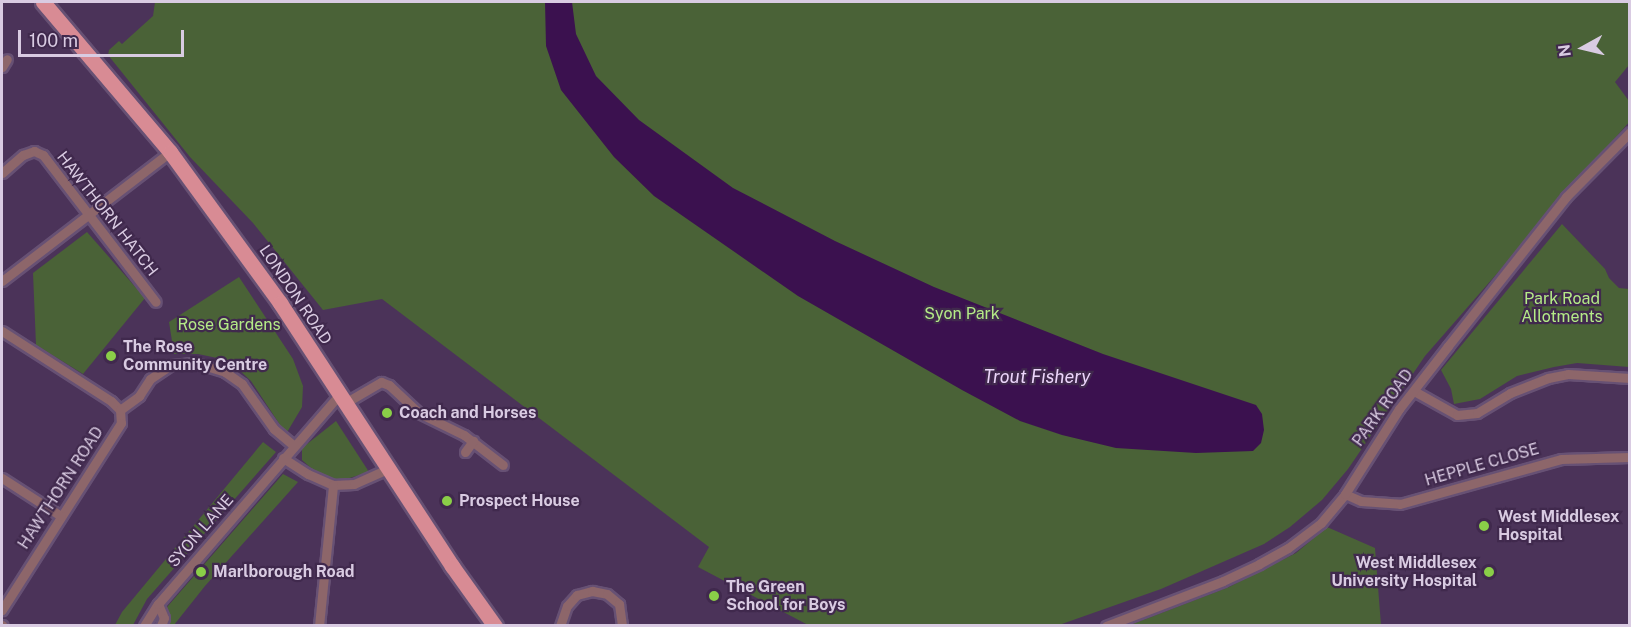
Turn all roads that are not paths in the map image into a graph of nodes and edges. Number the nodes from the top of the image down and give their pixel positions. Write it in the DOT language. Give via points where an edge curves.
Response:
graph roads {
  1 [pos="43,2"];
  2 [pos="1629,132"];
  3 [pos="170,152"];
  4 [pos="2,174"];
  5 [pos="88,213"];
  6 [pos="2,281"];
  7 [pos="156,302"];
  8 [pos="2,331"];
  9 [pos="1629,378"];
  10 [pos="1414,391"];
  11 [pos="342,399"];
  12 [pos="120,410"];
  13 [pos="473,441"];
  14 [pos="294,446"];
  15 [pos="465,452"];
  16 [pos="1629,457"];
  17 [pos="283,458"];
  18 [pos="502,465"];
  19 [pos="388,469"];
  20 [pos="2,478"];
  21 [pos="333,485"];
  22 [pos="1345,494"];
  23 [pos="61,516"];
  24 [pos="158,604"];
  25 [pos="2,609"];
  26 [pos="144,626"];
  27 [pos="161,626"];
  28 [pos="318,626"];
  29 [pos="495,626"];
  30 [pos="560,626"];
  31 [pos="622,626"];
  32 [pos="1106,626"];
  1 -- 3 [label="main road, LONDON ROAD"];
  2 -- 10 [label="street, PARK ROAD" via="1562,202"];
  3 -- 5 [label="street"];
  3 -- 11 [label="main road, LONDON ROAD" via="280,303"];
  4 -- 5 [label="street, HAWTHORN HATCH" via="23,155 34,151 43,155"];
  5 -- 6 [label="street"];
  5 -- 7 [label="street, HAWTHORN HATCH"];
  8 -- 12 [label="street"];
  9 -- 10 [label="street" via="1568,374 1548,378 1510,393 1477,413 1457,415"];
  10 -- 22 [label="street, PARK ROAD" via="1384,430"];
  11 -- 13 [label="street, SYON LANE" via="381,382 419,413"];
  11 -- 14 [label="street, SYON LANE"];
  11 -- 19 [label="main road, LONDON ROAD"];
  12 -- 14 [label="street" via="139,396 150,379 171,365 196,363 225,372 242,384 274,429"];
  12 -- 23 [label="street, HAWTHORN ROAD" via="121,423"];
  13 -- 15 [label="street"];
  13 -- 18 [label="street"];
  14 -- 17 [label="street, SYON LANE"];
  16 -- 22 [label="street, HEPPLE CLOSE" via="1561,459 1400,504 1361,501"];
  17 -- 21 [label="street"];
  17 -- 24 [label="street, SYON LANE"];
  19 -- 21 [label="street" via="354,484"];
  19 -- 29 [label="main road, LONDON ROAD"];
  20 -- 23 [label="street"];
  21 -- 28 [label="street"];
  22 -- 32 [label="street, PARK ROAD" via="1321,523 1288,548 1223,581"];
  23 -- 25 [label="street, HAWTHORN ROAD"];
  24 -- 26 [label="street, SYON LANE"];
  24 -- 27 [label="street" via="164,618"];
  30 -- 31 [label="street" via="567,606 577,595 592,591 607,594 619,604"];
}
